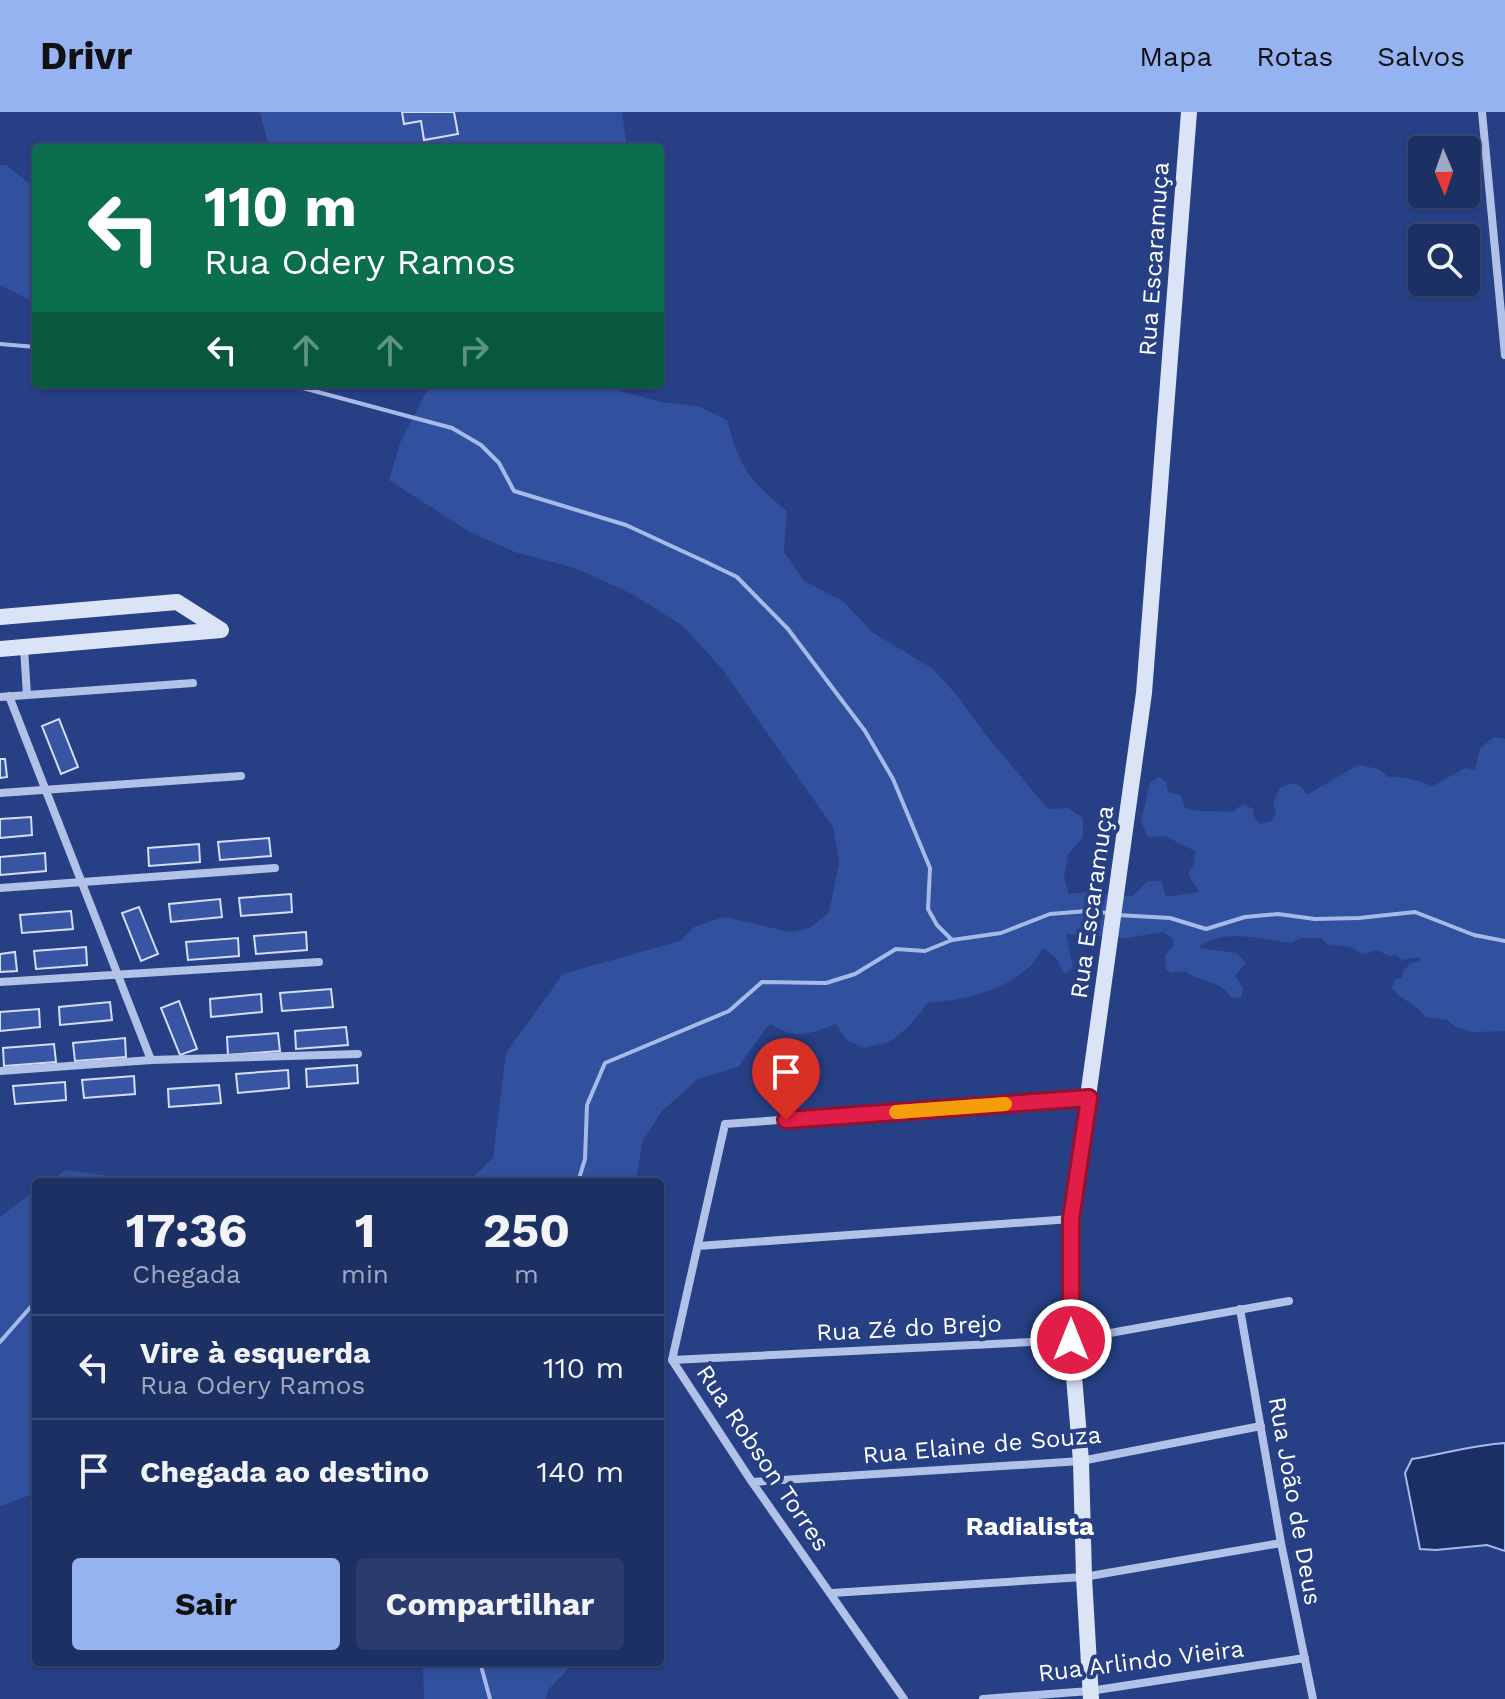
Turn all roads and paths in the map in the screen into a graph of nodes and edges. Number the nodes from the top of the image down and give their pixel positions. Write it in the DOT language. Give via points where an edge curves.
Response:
graph roads {
  1 [pos="1189,112"];
  2 [pos="1482,112"];
  3 [pos="1502,293"];
  4 [pos="1505,355"];
  5 [pos="0,617"];
  6 [pos="24,647"];
  7 [pos="0,649"];
  8 [pos="193,683"];
  9 [pos="27,695"];
  10 [pos="4,696"];
  11 [pos="241,776"];
  12 [pos="45,789"];
  13 [pos="0,793"];
  14 [pos="275,868"];
  15 [pos="81,881"];
  16 [pos="0,888"];
  17 [pos="319,962"];
  18 [pos="118,974"];
  19 [pos="0,982"];
  20 [pos="358,1054"];
  21 [pos="151,1060"];
  22 [pos="0,1071"];
  23 [pos="1089,1098"];
  24 [pos="1071,1219"];
  25 [pos="698,1246"];
  26 [pos="1289,1301"];
  27 [pos="1240,1309"];
  28 [pos="1071,1340"];
  29 [pos="672,1360"];
  30 [pos="1261,1426"];
  31 [pos="1081,1461"];
  32 [pos="752,1482"];
  33 [pos="1281,1543"];
  34 [pos="1084,1577"];
  35 [pos="832,1593"];
  36 [pos="1305,1658"];
  37 [pos="1091,1695"];
  38 [pos="904,1699"];
  39 [pos="983,1699"];
  40 [pos="1313,1699"];
  1 -- 23 [label="street, Rua Escaramuça" via="1144,693"];
  2 -- 3 [label="street"];
  3 -- 4 [label="street"];
  5 -- 6 [label="street" via="177,602 221,630"];
  6 -- 7 [label="street"];
  6 -- 9 [label="street"];
  8 -- 9 [label="street"];
  9 -- 10 [label="street"];
  10 -- 12 [label="street"];
  11 -- 12 [label="street"];
  12 -- 13 [label="street"];
  12 -- 15 [label="street"];
  14 -- 15 [label="street"];
  15 -- 16 [label="street"];
  15 -- 18 [label="street"];
  17 -- 18 [label="street"];
  18 -- 19 [label="street"];
  18 -- 21 [label="street"];
  20 -- 21 [label="street"];
  21 -- 22 [label="street"];
  23 -- 24 [label="street, Rua Escaramuça"];
  23 -- 25 [label="street, Rua Robson Torres" via="725,1124"];
  24 -- 25 [label="street"];
  24 -- 28 [label="street, Rua Escaramuça"];
  25 -- 29 [label="street, Rua Robson Torres"];
  26 -- 27 [label="street, Rua Zé do Brejo"];
  27 -- 28 [label="street, Rua Zé do Brejo"];
  27 -- 30 [label="street, Rua João de Deus"];
  28 -- 29 [label="street, Rua Zé do Brejo"];
  28 -- 31 [label="street, Rua Escaramuça"];
  29 -- 32 [label="street, Rua Robson Torres"];
  30 -- 31 [label="street, Rua Elaine de Souza"];
  30 -- 33 [label="street, Rua João de Deus"];
  31 -- 32 [label="street, Rua Elaine de Souza"];
  31 -- 34 [label="street, Rua Escaramuça"];
  32 -- 35 [label="street, Rua Robson Torres"];
  33 -- 34 [label="street"];
  33 -- 36 [label="street, Rua João de Deus"];
  34 -- 35 [label="street"];
  34 -- 37 [label="street, Rua Escaramuça"];
  35 -- 38 [label="street, Rua Robson Torres"];
  36 -- 37 [label="street, Rua Arlindo Vieira"];
  36 -- 40 [label="street, Rua João de Deus"];
  37 -- 39 [label="street, Rua Arlindo Vieira"];
}
